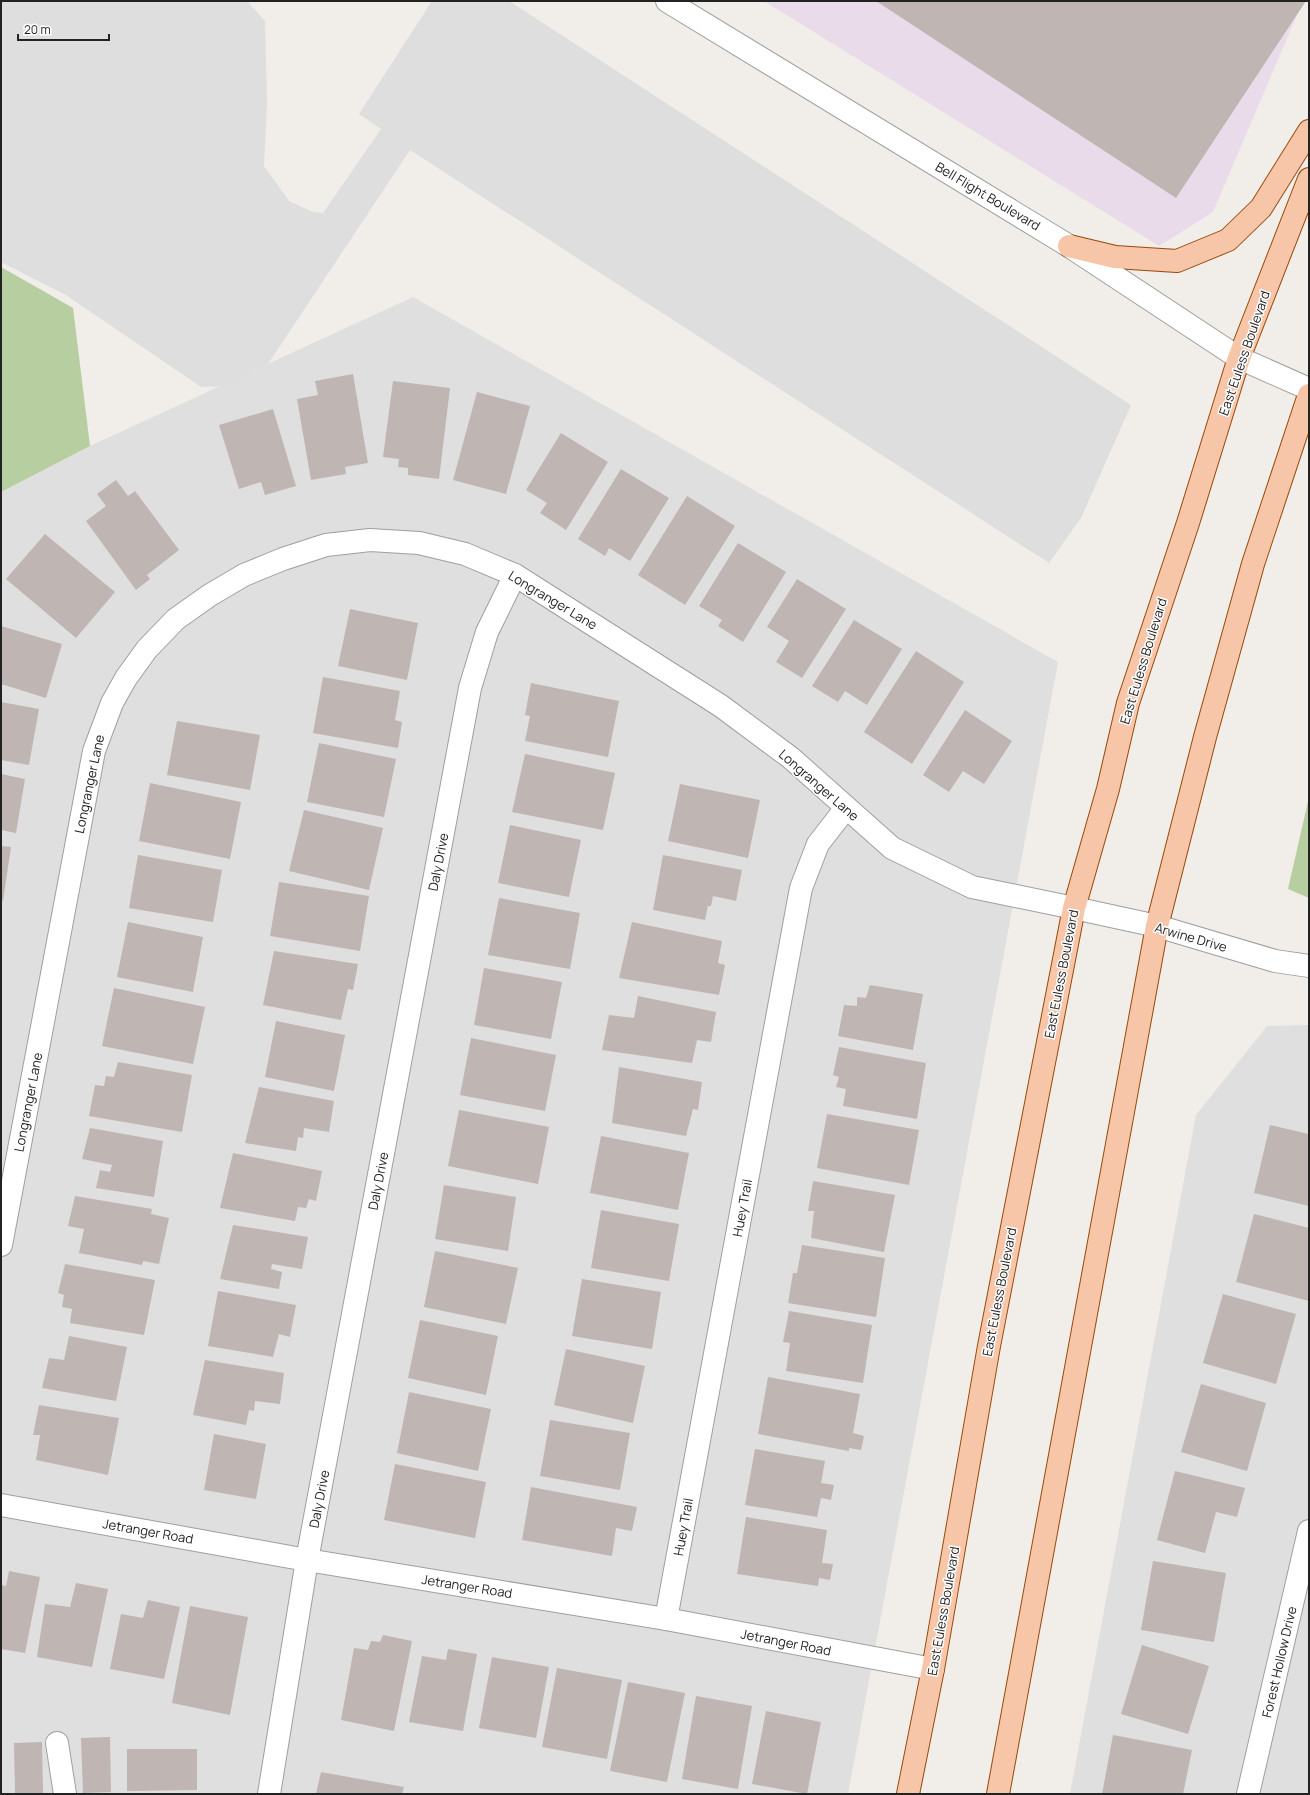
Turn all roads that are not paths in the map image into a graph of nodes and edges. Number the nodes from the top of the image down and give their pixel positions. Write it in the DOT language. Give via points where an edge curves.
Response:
graph roads {
  1 [pos="667,1"];
  2 [pos="1309,131"];
  3 [pos="1309,179"];
  4 [pos="1069,246"];
  5 [pos="1240,358"];
  6 [pos="1309,390"];
  7 [pos="1309,395"];
  8 [pos="514,575"];
  9 [pos="846,808"];
  10 [pos="1074,908"];
  11 [pos="1158,926"];
  12 [pos="1309,966"];
  13 [pos="1,1245"];
  14 [pos="1,1505"];
  15 [pos="1309,1531"];
  16 [pos="307,1560"];
  17 [pos="666,1619"];
  18 [pos="933,1669"];
  19 [pos="57,1743"];
  20 [pos="65,1794"];
  21 [pos="269,1794"];
  22 [pos="908,1794"];
  23 [pos="998,1794"];
  24 [pos="1248,1794"];
  1 -- 4 [label="street, Bell Flight Boulevard"];
  2 -- 4 [label="main road" via="1261,208 1228,240 1177,261 1115,257"];
  3 -- 5 [label="main road, East Euless Boulevard"];
  4 -- 5 [label="street, Bell Flight Boulevard"];
  5 -- 6 [label="street, Bell Flight Boulevard"];
  5 -- 10 [label="main road, East Euless Boulevard" via="1128,703 1108,789"];
  7 -- 11 [label="main road" via="1253,564 1205,736"];
  8 -- 9 [label="street, Longranger Lane" via="721,706 791,758"];
  8 -- 13 [label="street, Longranger Lane" via="465,554 419,543 370,540 326,545 244,575 176,619 147,649 112,703 94,751"];
  8 -- 16 [label="street, Daly Drive" via="487,632 470,688"];
  9 -- 10 [label="street, Longranger Lane" via="892,848 972,887"];
  9 -- 17 [label="street, Huey Trail" via="818,844 801,888"];
  10 -- 11 [label="street, Arwine Drive"];
  10 -- 18 [label="main road, East Euless Boulevard" via="989,1346"];
  11 -- 12 [label="street, Arwine Drive" via="1275,961"];
  11 -- 23 [label="main road"];
  14 -- 16 [label="street, Jetranger Road"];
  15 -- 24 [label="street, Forest Hollow Drive"];
  16 -- 17 [label="street, Jetranger Road"];
  16 -- 21 [label="street, Daly Drive"];
  17 -- 18 [label="street, Jetranger Road"];
  18 -- 22 [label="main road, East Euless Boulevard"];
  19 -- 20 [label="street"];
}
